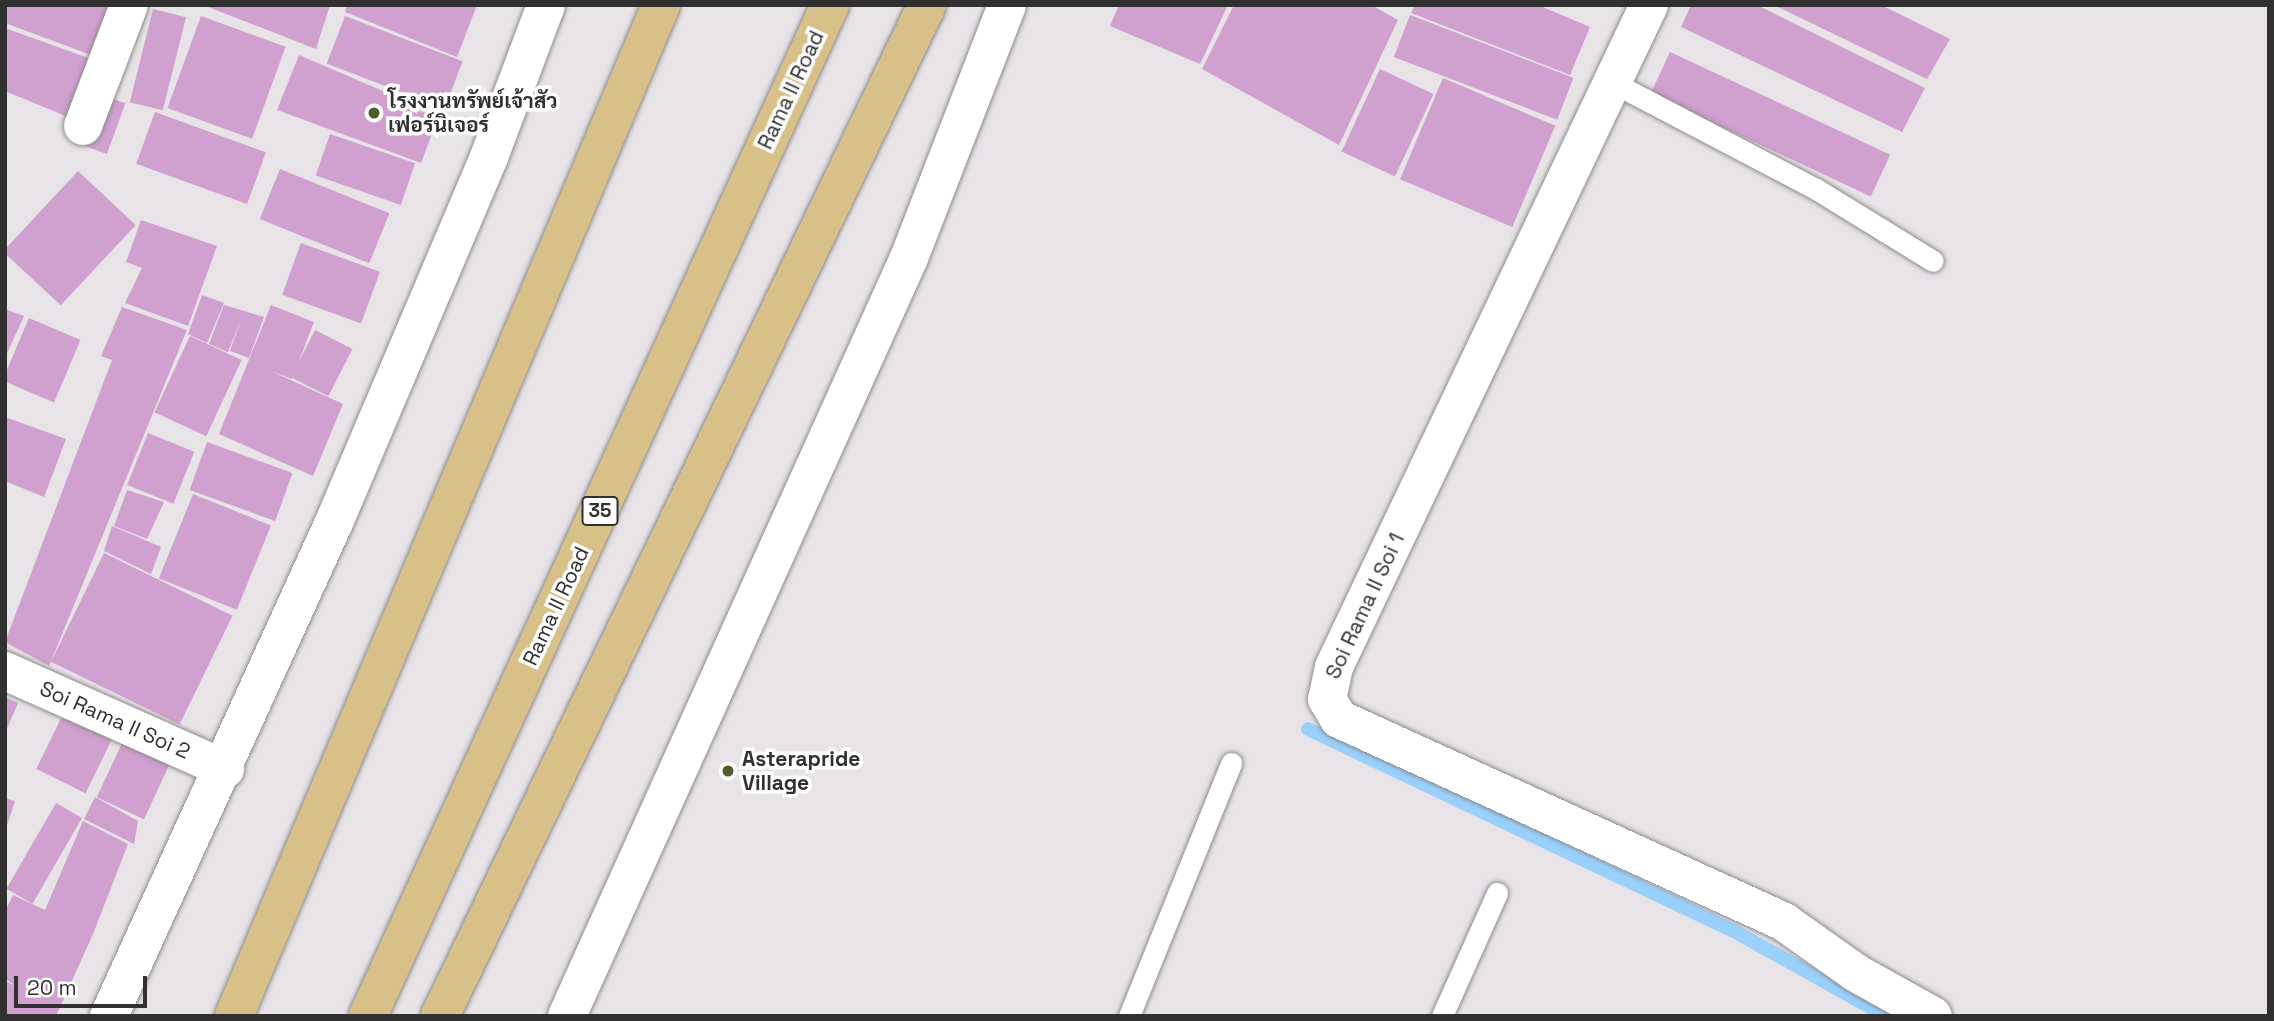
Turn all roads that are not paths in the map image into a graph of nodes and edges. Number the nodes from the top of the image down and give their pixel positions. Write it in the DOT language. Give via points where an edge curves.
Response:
graph roads {
  1 [pos="129,5"];
  2 [pos="546,5"];
  3 [pos="661,5"];
  4 [pos="830,5"];
  5 [pos="927,5"];
  6 [pos="1007,5"];
  7 [pos="1648,5"];
  8 [pos="1612,82"];
  9 [pos="83,126"];
  10 [pos="1933,261"];
  11 [pos="5,671"];
  12 [pos="1231,763"];
  13 [pos="225,769"];
  14 [pos="1497,893"];
  15 [pos="109,1016"];
  16 [pos="234,1016"];
  17 [pos="368,1016"];
  18 [pos="440,1016"];
  19 [pos="567,1016"];
  20 [pos="1129,1016"];
  21 [pos="1442,1016"];
  22 [pos="1933,1016"];
  1 -- 9 [label="main road"];
  2 -- 13 [label="main road" via="427,305"];
  3 -- 16 [label="main road"];
  4 -- 17 [label="main road, Rama II Road / 35"];
  5 -- 18 [label="main road"];
  6 -- 19 [label="main road" via="892,296"];
  7 -- 8 [label="main road, Soi Rama II Soi 1"];
  8 -- 10 [label="lane" via="1816,189"];
  8 -- 22 [label="main road, Soi Rama II Soi 1" via="1334,667 1327,699 1332,712 1784,922"];
  11 -- 13 [label="main road, Soi Rama II Soi 2"];
  12 -- 20 [label="lane"];
  13 -- 15 [label="main road"];
  14 -- 21 [label="lane"];
}
